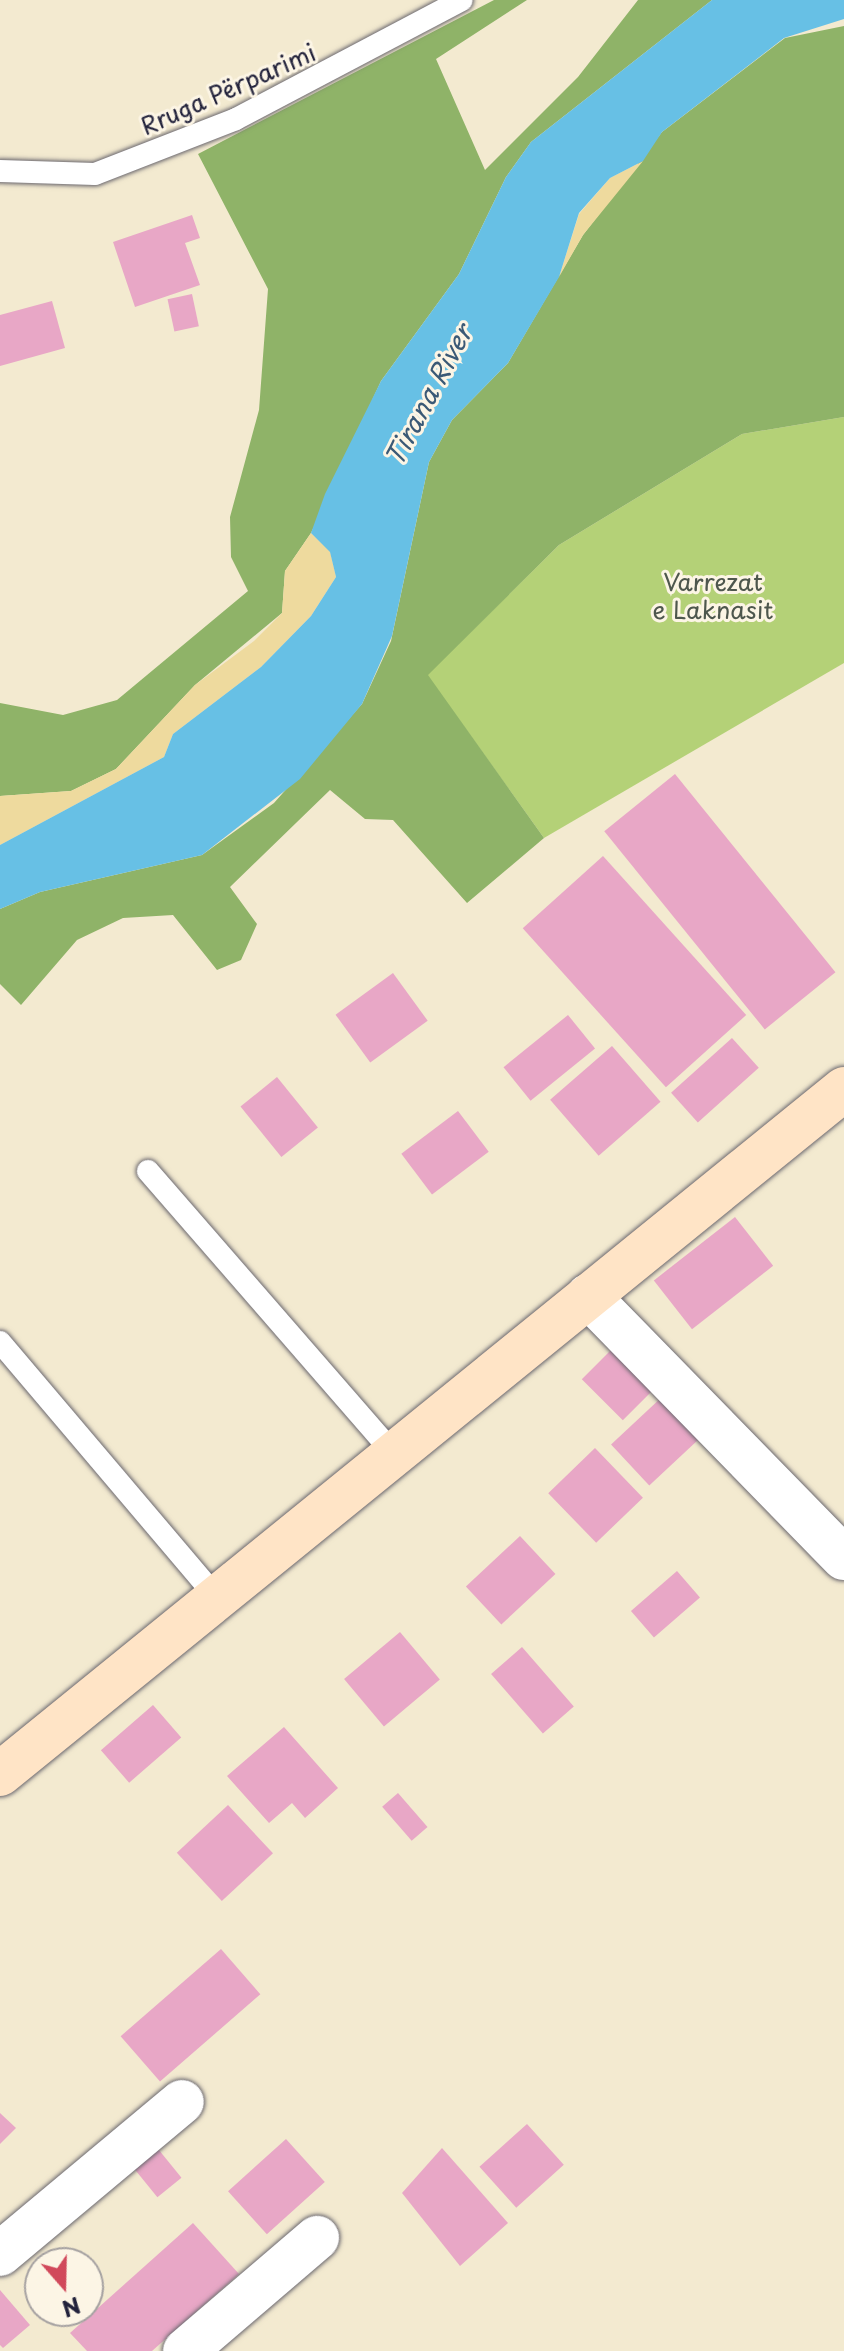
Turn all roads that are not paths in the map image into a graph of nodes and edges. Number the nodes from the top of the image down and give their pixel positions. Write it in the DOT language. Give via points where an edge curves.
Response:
graph roads {
  1 [pos="462,0"];
  2 [pos="0,171"];
  3 [pos="839,1102"];
  4 [pos="148,1171"];
  5 [pos="588,1296"];
  6 [pos="0,1342"];
  7 [pos="392,1452"];
  8 [pos="844,1558"];
  9 [pos="216,1597"];
  10 [pos="0,1774"];
  11 [pos="182,2102"];
  12 [pos="317,2238"];
  13 [pos="0,2254"];
  14 [pos="185,2351"];
  1 -- 2 [label="lane, Rruga Përparimi" via="236,119 95,174"];
  3 -- 5 [label="street"];
  4 -- 7 [label="lane"];
  5 -- 7 [label="street"];
  5 -- 8 [label="street"];
  6 -- 9 [label="lane"];
  7 -- 9 [label="street"];
  9 -- 10 [label="street"];
  11 -- 13 [label="street"];
  12 -- 14 [label="street"];
}
